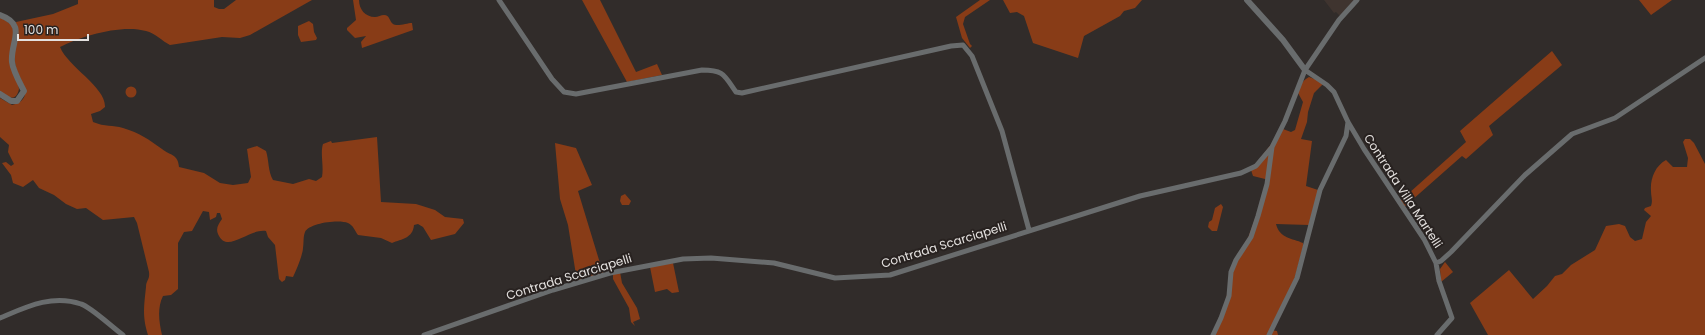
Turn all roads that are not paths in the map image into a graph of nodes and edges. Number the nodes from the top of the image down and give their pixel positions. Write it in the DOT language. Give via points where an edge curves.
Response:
graph roads {
  1 [pos="499,0"];
  2 [pos="1247,0"];
  3 [pos="1357,0"];
  4 [pos="0,15"];
  5 [pos="1705,58"];
  6 [pos="1305,70"];
  7 [pos="0,94"];
  8 [pos="1348,122"];
  9 [pos="1272,147"];
  10 [pos="1029,230"];
  11 [pos="1436,263"];
  12 [pos="0,318"];
  13 [pos="124,335"];
  14 [pos="424,335"];
  15 [pos="1213,335"];
  16 [pos="1269,335"];
  17 [pos="1438,335"];
  1 -- 10 [label="street" via="552,80 564,92 576,94 702,70 716,70 724,75 736,92 742,93 963,45 972,56 1002,131"];
  2 -- 6 [label="street" via="1283,40"];
  3 -- 6 [label="street" via="1338,20"];
  4 -- 7 [label="street" via="9,18 15,27 12,62 24,91 17,101 11,101"];
  5 -- 11 [label="street" via="1615,118 1572,134 1525,175 1451,252"];
  6 -- 8 [label="street, Contrada Villa Martelli" via="1334,92"];
  6 -- 9 [label="street"];
  8 -- 11 [label="street, Contrada Villa Martelli" via="1424,239"];
  8 -- 16 [label="street, Contrada Villa Martelli" via="1346,136 1320,190 1297,278"];
  9 -- 10 [label="street, Contrada Scarciapelli" via="1256,166 1241,173 1140,196"];
  9 -- 15 [label="street" via="1267,184 1251,237 1236,260 1229,296"];
  10 -- 14 [label="street, Contrada Scarciapelli" via="890,275 835,278 774,263 699,257 640,266 553,290"];
  11 -- 17 [label="street, Contrada Villa Martelli" via="1439,281 1452,318"];
  12 -- 13 [label="street" via="35,302 56,300 82,304"];
}
